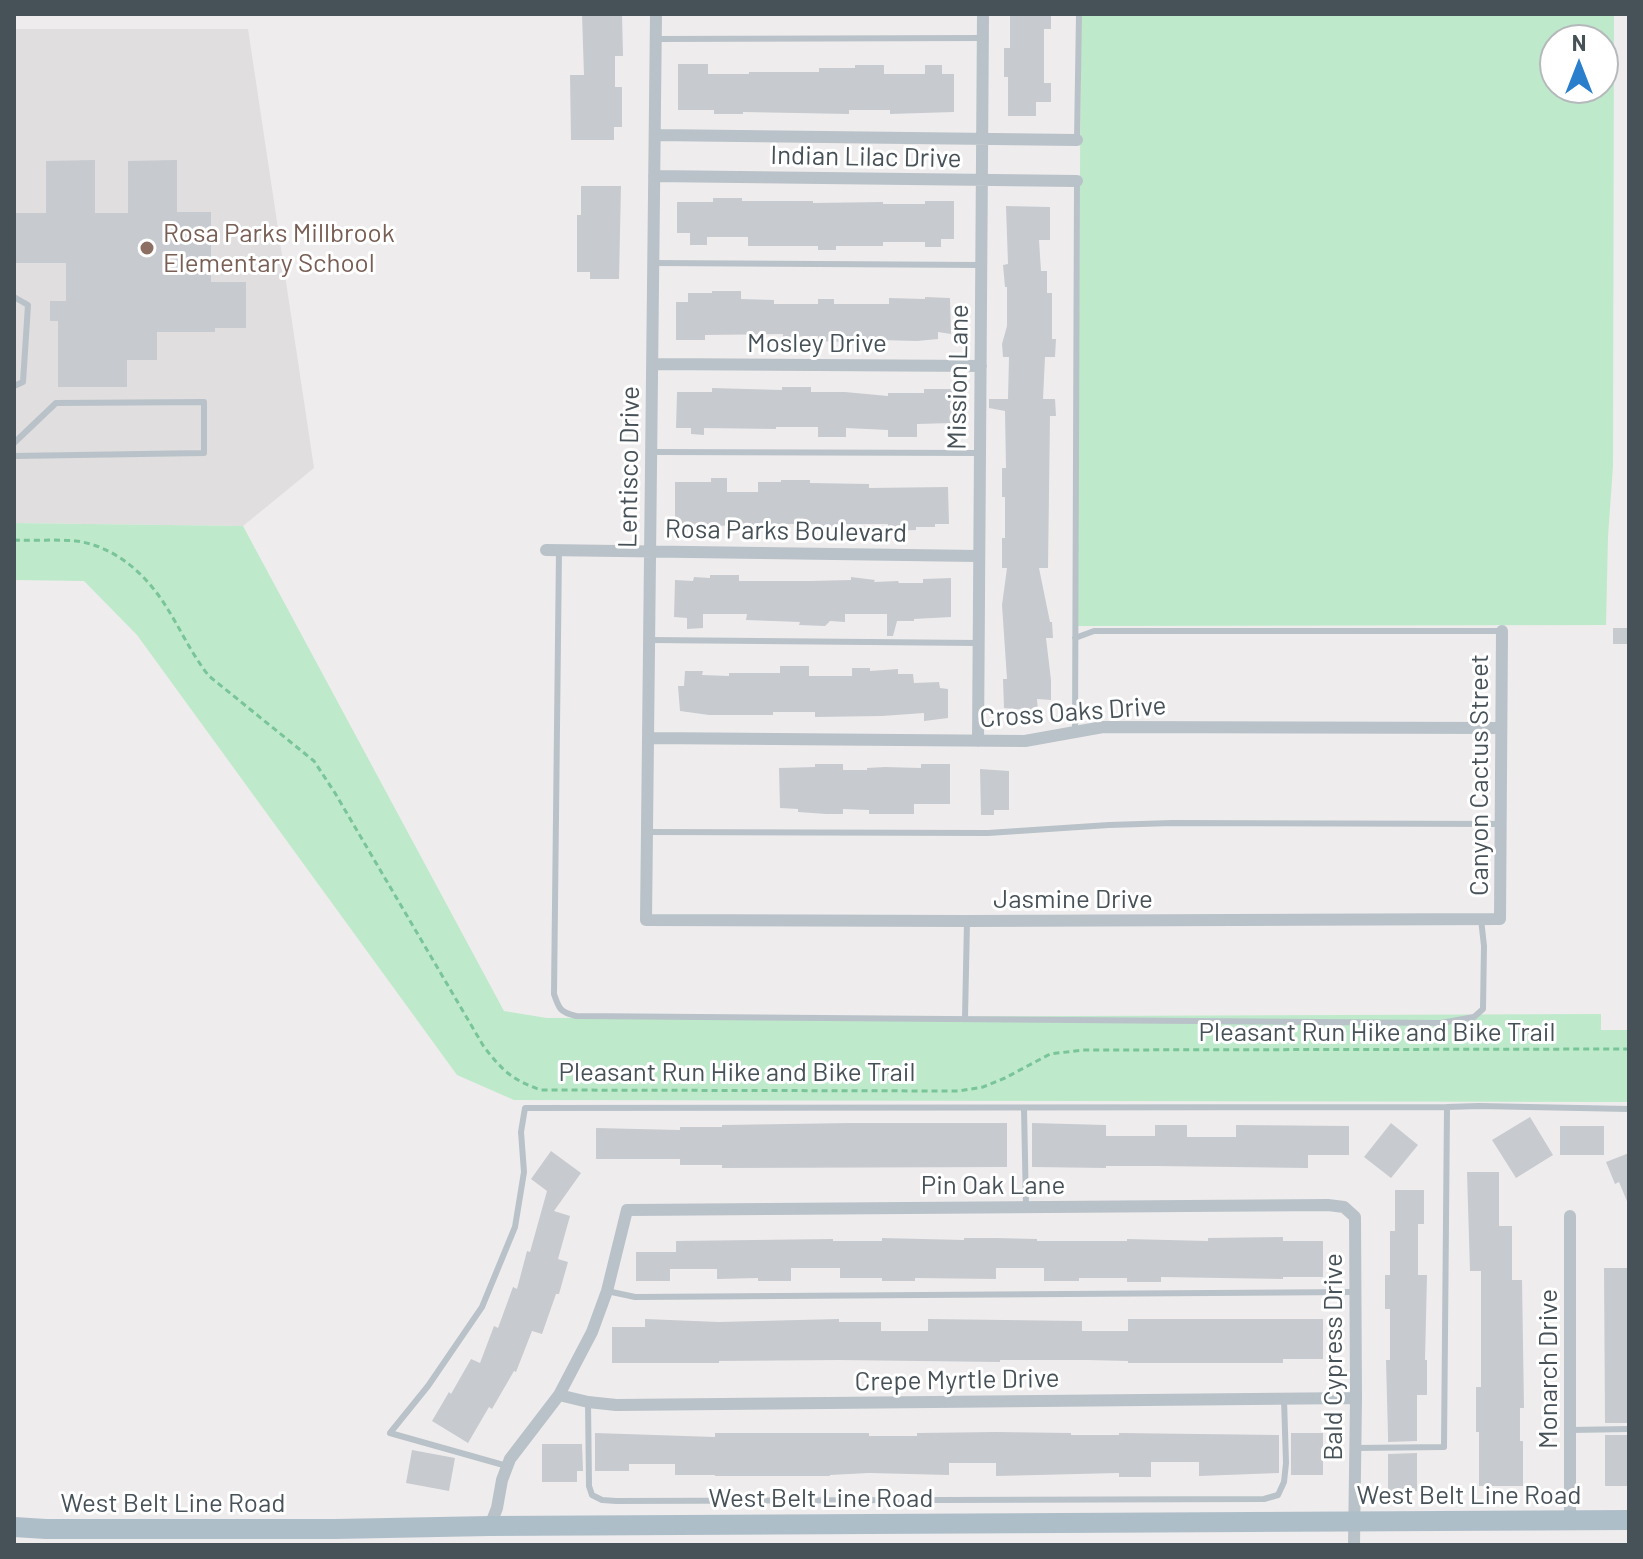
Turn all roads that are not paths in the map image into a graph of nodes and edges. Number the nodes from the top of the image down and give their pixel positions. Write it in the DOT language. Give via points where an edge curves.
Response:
graph roads {
  1 [pos="656,14"];
  2 [pos="983,14"];
  3 [pos="1079,14"];
  4 [pos="983,38"];
  5 [pos="656,39"];
  6 [pos="655,135"];
  7 [pos="982,138"];
  8 [pos="1077,140"];
  9 [pos="654,176"];
  10 [pos="982,181"];
  11 [pos="1077,181"];
  12 [pos="653,263"];
  13 [pos="982,265"];
  14 [pos="14,297"];
  15 [pos="652,364"];
  16 [pos="981,366"];
  17 [pos="14,386"];
  18 [pos="14,443"];
  19 [pos="652,452"];
  20 [pos="980,453"];
  21 [pos="14,456"];
  22 [pos="552,550"];
  23 [pos="651,551"];
  24 [pos="978,556"];
  25 [pos="1502,631"];
  26 [pos="1075,638"];
  27 [pos="650,640"];
  28 [pos="978,643"];
  29 [pos="1500,728"];
  30 [pos="1075,733"];
  31 [pos="649,738"];
  32 [pos="978,741"];
  33 [pos="1500,824"];
  34 [pos="648,832"];
  35 [pos="1481,919"];
  36 [pos="1500,919"];
  37 [pos="646,920"];
  38 [pos="967,921"];
  39 [pos="965,1018"];
  40 [pos="1447,1107"];
  41 [pos="1024,1108"];
  42 [pos="1629,1109"];
  43 [pos="1026,1207"];
  44 [pos="1570,1216"];
  45 [pos="1355,1217"];
  46 [pos="607,1291"];
  47 [pos="1356,1292"];
  48 [pos="559,1395"];
  49 [pos="1356,1398"];
  50 [pos="1284,1399"];
  51 [pos="588,1402"];
  52 [pos="1629,1429"];
  53 [pos="1570,1430"];
  54 [pos="1355,1448"];
  55 [pos="507,1466"];
  56 [pos="1629,1520"];
  57 [pos="1570,1521"];
  58 [pos="1353,1522"];
  59 [pos="490,1526"];
  60 [pos="14,1527"];
  61 [pos="615,1535"];
  62 [pos="1354,1545"];
  1 -- 5 [label="street, Lentisco Drive"];
  2 -- 4 [label="street, Mission Lane"];
  3 -- 8 [label="lane"];
  4 -- 5 [label="lane"];
  4 -- 7 [label="street, Mission Lane"];
  5 -- 6 [label="street, Lentisco Drive"];
  6 -- 7 [label="street, Indian Lilac Drive"];
  6 -- 9 [label="street, Lentisco Drive"];
  7 -- 8 [label="street, Indian Lilac Drive"];
  7 -- 10 [label="street, Mission Lane"];
  9 -- 10 [label="street, Indian Lilac Drive"];
  9 -- 12 [label="street, Lentisco Drive"];
  10 -- 11 [label="street, Indian Lilac Drive"];
  10 -- 13 [label="street, Mission Lane"];
  11 -- 26 [label="lane"];
  12 -- 13 [label="lane"];
  12 -- 15 [label="street, Lentisco Drive"];
  13 -- 16 [label="street, Mission Lane"];
  14 -- 17 [label="lane" via="28,305 23,382"];
  15 -- 16 [label="street, Mosley Drive"];
  15 -- 19 [label="street, Lentisco Drive"];
  16 -- 20 [label="street, Mission Lane"];
  18 -- 21 [label="lane" via="56,403 204,402 204,453"];
  19 -- 20 [label="lane"];
  19 -- 23 [label="street, Lentisco Drive"];
  20 -- 24 [label="street, Mission Lane"];
  22 -- 23 [label="street, Rosa Parks Boulevard"];
  22 -- 39 [label="lane" via="554,994 559,1008 576,1016"];
  23 -- 24 [label="street, Rosa Parks Boulevard"];
  23 -- 27 [label="street, Lentisco Drive"];
  24 -- 28 [label="street, Mission Lane"];
  25 -- 26 [label="lane" via="1094,631"];
  25 -- 29 [label="street, Canyon Cactus Street"];
  26 -- 30 [label="lane"];
  27 -- 28 [label="lane"];
  27 -- 31 [label="street, Lentisco Drive"];
  28 -- 32 [label="street, Mission Lane"];
  29 -- 30 [label="street, Cross Oaks Drive" via="1103,727"];
  29 -- 33 [label="street, Canyon Cactus Street"];
  30 -- 32 [label="street, Cross Oaks Drive"];
  31 -- 32 [label="street, Cross Oaks Drive"];
  31 -- 34 [label="street, Lentisco Drive"];
  33 -- 34 [label="lane" via="1172,823 988,833"];
  33 -- 36 [label="street, Canyon Cactus Street"];
  34 -- 37 [label="street, Lentisco Drive"];
  35 -- 36 [label="street, Jasmine Drive"];
  35 -- 38 [label="street, Jasmine Drive"];
  35 -- 39 [label="lane" via="1483,1009 1461,1021"];
  37 -- 38 [label="street, Jasmine Drive"];
  38 -- 39 [label="lane"];
  40 -- 41 [label="lane"];
  40 -- 42 [label="lane"];
  40 -- 54 [label="lane" via="1444,1447"];
  41 -- 43 [label="lane"];
  41 -- 55 [label="lane" via="525,1108 524,1172 515,1227 488,1294 390,1433"];
  43 -- 45 [label="street, Pin Oak Lane" via="1328,1205 1344,1207"];
  43 -- 46 [label="street, Pin Oak Lane" via="627,1210"];
  44 -- 53 [label="street, Monarch Drive"];
  45 -- 47 [label="street, Bald Cypress Drive"];
  46 -- 47 [label="lane" via="635,1297"];
  46 -- 48 [label="street"];
  47 -- 49 [label="street, Bald Cypress Drive"];
  48 -- 51 [label="street, Crepe Myrtle Drive"];
  48 -- 55 [label="street"];
  49 -- 50 [label="street, Crepe Myrtle Drive"];
  49 -- 54 [label="street, Bald Cypress Drive"];
  50 -- 51 [label="street, Crepe Myrtle Drive"];
  50 -- 51 [label="lane" via="1286,1463 1278,1495 1232,1500 602,1500 589,1486"];
  52 -- 53 [label="lane"];
  53 -- 57 [label="street, Monarch Drive"];
  54 -- 58 [label="street, Bald Cypress Drive"];
  55 -- 59 [label="street"];
  56 -- 57 [label="main road, West Belt Line Road"];
  57 -- 58 [label="main road, West Belt Line Road"];
  58 -- 61 [label="main road, West Belt Line Road"];
  58 -- 62 [label="street, Bald Cypress Drive"];
  59 -- 60 [label="main road, West Belt Line Road"];
  59 -- 61 [label="main road, West Belt Line Road"];
}
